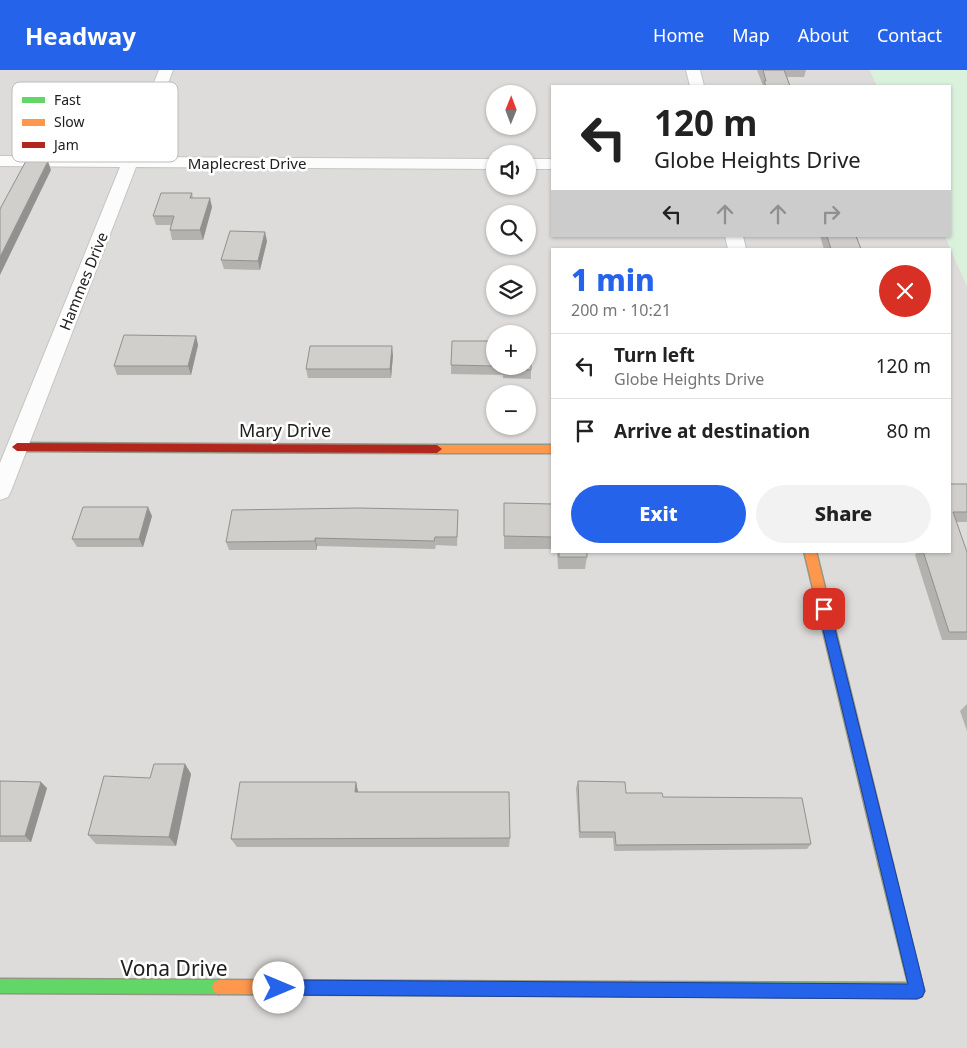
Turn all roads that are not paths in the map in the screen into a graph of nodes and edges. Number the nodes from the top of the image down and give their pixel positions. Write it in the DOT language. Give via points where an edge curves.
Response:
graph roads {
  1 [pos="166,70"];
  2 [pos="693,70"];
  3 [pos="161,82"];
  4 [pos="697,85"];
  5 [pos="65,162"];
  6 [pos="130,163"];
  7 [pos="486,164"];
  8 [pos="536,164"];
  9 [pos="551,164"];
  10 [pos="18,447"];
  11 [pos="551,449"];
  12 [pos="0,491"];
  13 [pos="810,553"];
  14 [pos="0,986"];
  1 -- 3 [label="street, Hammes Drive"];
  2 -- 4 [label="street"];
  5 -- 6 [label="street, Maplecrest Drive"];
  6 -- 7 [label="street, Maplecrest Drive"];
  6 -- 10 [label="street, Hammes Drive"];
  8 -- 9 [label="street"];
  10 -- 11 [label="street, Mary Drive"];
  10 -- 12 [label="street, Hammes Drive"];
  13 -- 14 [label="street, Vona Drive" via="917,991"];
}
